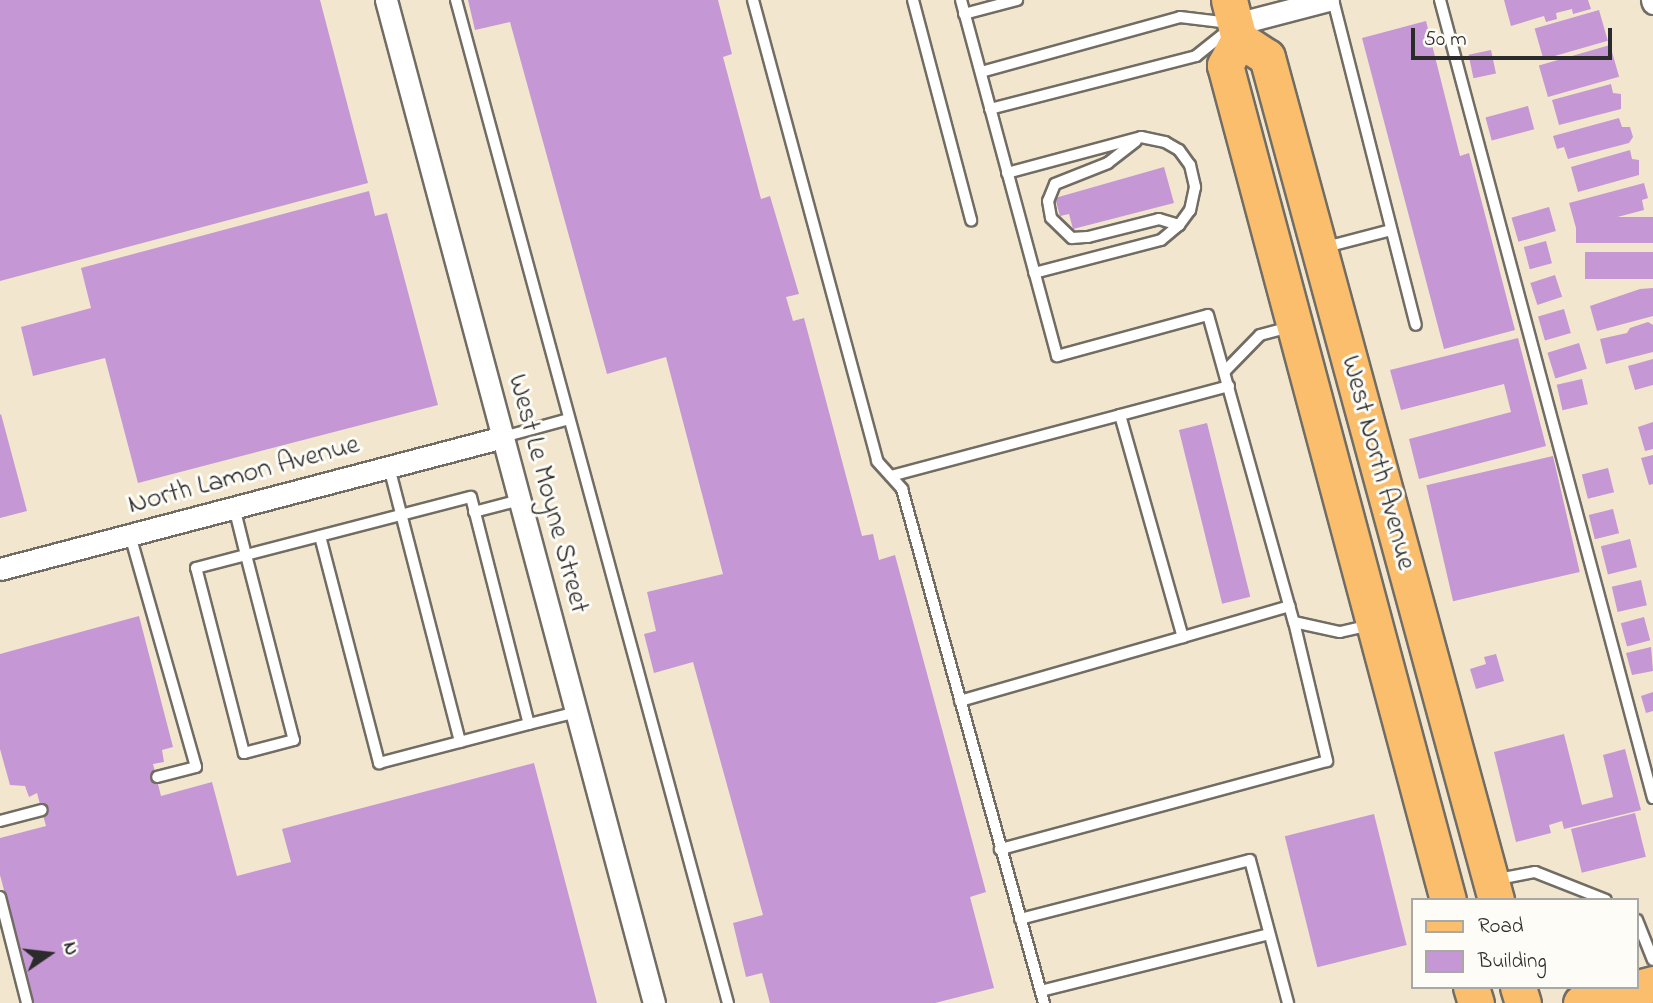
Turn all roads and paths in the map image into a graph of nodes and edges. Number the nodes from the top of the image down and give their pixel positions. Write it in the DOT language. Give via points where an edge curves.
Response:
graph roads {
  1 [pos="386,0"];
  2 [pos="456,0"];
  3 [pos="753,0"];
  4 [pos="913,0"];
  5 [pos="961,0"];
  6 [pos="1017,0"];
  7 [pos="1331,0"];
  8 [pos="1440,0"];
  9 [pos="964,14"];
  10 [pos="1235,21"];
  11 [pos="981,72"];
  12 [pos="990,109"];
  13 [pos="1141,138"];
  14 [pos="1007,173"];
  15 [pos="971,220"];
  16 [pos="1179,225"];
  17 [pos="1391,230"];
  18 [pos="1319,249"];
  19 [pos="1034,274"];
  20 [pos="1416,325"];
  21 [pos="1294,326"];
  22 [pos="1225,371"];
  23 [pos="1229,386"];
  24 [pos="1120,415"];
  25 [pos="569,419"];
  26 [pos="503,437"];
  27 [pos="389,467"];
  28 [pos="891,476"];
  29 [pos="520,500"];
  30 [pos="234,508"];
  31 [pos="474,512"];
  32 [pos="401,515"];
  33 [pos="130,535"];
  34 [pos="320,536"];
  35 [pos="246,555"];
  36 [pos="0,569"];
  37 [pos="1290,606"];
  38 [pos="1294,622"];
  39 [pos="1374,624"];
  40 [pos="1183,638"];
  41 [pos="960,701"];
  42 [pos="577,712"];
  43 [pos="529,724"];
  44 [pos="460,743"];
  45 [pos="156,777"];
  46 [pos="1653,798"];
  47 [pos="42,810"];
  48 [pos="0,821"];
  49 [pos="1000,849"];
  50 [pos="1493,890"];
  51 [pos="0,897"];
  52 [pos="1447,898"];
  53 [pos="1601,898"];
  54 [pos="1020,919"];
  55 [pos="1639,925"];
  56 [pos="1269,934"];
  57 [pos="1653,960"];
  58 [pos="1634,989"];
  59 [pos="1041,991"];
  60 [pos="27,1003"];
  61 [pos="654,1003"];
  62 [pos="728,1003"];
  63 [pos="1045,1003"];
  64 [pos="1288,1003"];
  65 [pos="1581,1003"];
  1 -- 26 [label="street, West Le Moyne Street"];
  2 -- 25 [label="lane"];
  3 -- 28 [label="lane" via="877,461"];
  4 -- 15 [label="lane"];
  5 -- 9 [label="lane"];
  6 -- 9 [label="lane"];
  7 -- 10 [label="street"];
  7 -- 17 [label="lane"];
  8 -- 46 [label="lane"];
  9 -- 11 [label="lane"];
  10 -- 11 [label="lane" via="1180,17"];
  10 -- 12 [label="lane" via="1196,56"];
  10 -- 18 [label="main road, West North Avenue" via="1267,57"];
  10 -- 21 [label="main road, West North Avenue" via="1225,65"];
  11 -- 12 [label="lane"];
  12 -- 14 [label="lane"];
  13 -- 14 [label="lane"];
  13 -- 16 [label="lane" via="1179,150 1189,165 1195,187 1190,210"];
  13 -- 16 [label="lane" via="1108,163 1055,184 1048,201 1051,218 1072,238 1159,219"];
  14 -- 19 [label="lane"];
  16 -- 19 [label="lane" via="1161,240"];
  17 -- 18 [label="lane"];
  17 -- 20 [label="lane"];
  18 -- 50 [label="main road, West North Avenue"];
  19 -- 22 [label="lane" via="1056,356 1208,315"];
  21 -- 22 [label="lane" via="1261,335"];
  21 -- 39 [label="main road, West North Avenue"];
  22 -- 23 [label="lane"];
  23 -- 24 [label="lane"];
  23 -- 37 [label="lane"];
  24 -- 28 [label="lane"];
  24 -- 40 [label="lane"];
  25 -- 26 [label="lane"];
  25 -- 62 [label="lane"];
  26 -- 27 [label="street, North Lamon Avenue"];
  26 -- 29 [label="street, West Le Moyne Street"];
  27 -- 30 [label="street, North Lamon Avenue"];
  27 -- 32 [label="lane"];
  28 -- 41 [label="lane" via="902,489"];
  29 -- 31 [label="lane"];
  29 -- 42 [label="street, West Le Moyne Street"];
  30 -- 33 [label="street, North Lamon Avenue"];
  30 -- 35 [label="lane"];
  31 -- 32 [label="lane" via="471,497"];
  31 -- 43 [label="lane"];
  32 -- 34 [label="lane"];
  32 -- 44 [label="lane"];
  33 -- 36 [label="street, North Lamon Avenue"];
  33 -- 45 [label="lane" via="196,767"];
  34 -- 35 [label="lane"];
  34 -- 44 [label="lane" via="379,763"];
  35 -- 35 [label="lane" via="294,740 244,753 196,568"];
  37 -- 38 [label="lane"];
  37 -- 40 [label="lane"];
  38 -- 39 [label="lane" via="1340,632"];
  38 -- 49 [label="lane" via="1327,761"];
  39 -- 52 [label="main road, West North Avenue"];
  40 -- 41 [label="lane"];
  41 -- 49 [label="lane"];
  42 -- 43 [label="lane"];
  42 -- 61 [label="street, West Le Moyne Street"];
  43 -- 44 [label="lane"];
  47 -- 48 [label="lane"];
  49 -- 54 [label="lane"];
  50 -- 53 [label="lane" via="1535,872"];
  51 -- 60 [label="lane"];
  54 -- 56 [label="lane" via="1250,860"];
  54 -- 59 [label="lane"];
  55 -- 57 [label="lane"];
  56 -- 59 [label="lane"];
  56 -- 64 [label="lane"];
  58 -- 65 [label="main road"];
  59 -- 63 [label="lane"];
}
